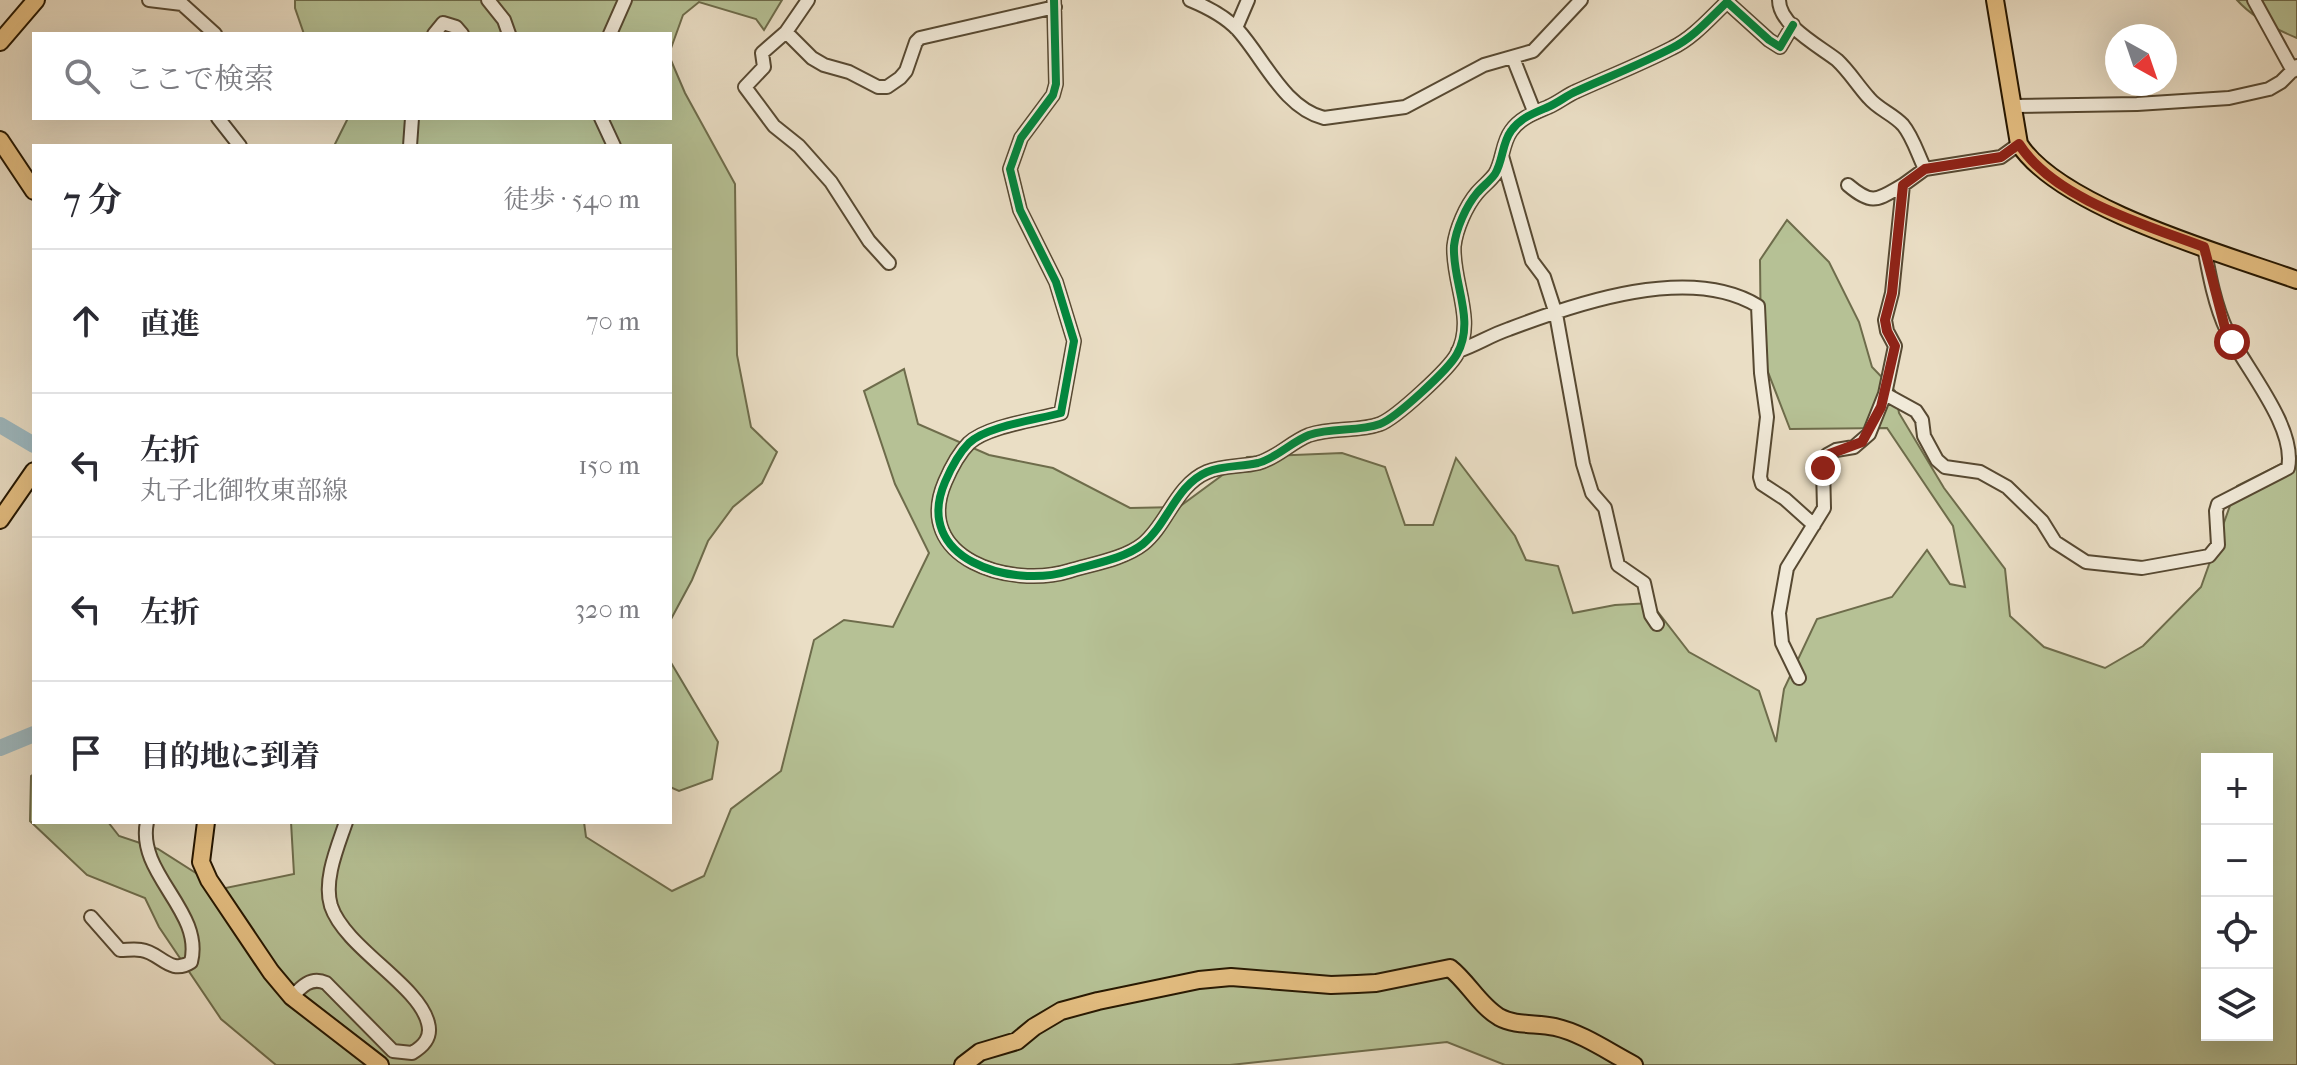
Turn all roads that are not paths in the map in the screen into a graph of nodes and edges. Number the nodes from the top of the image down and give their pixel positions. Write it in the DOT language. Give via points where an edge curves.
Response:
graph roads {
  1 [pos="36,0"];
  2 [pos="149,0"];
  3 [pos="488,0"];
  4 [pos="625,0"];
  5 [pos="808,0"];
  6 [pos="1190,0"];
  7 [pos="1248,0"];
  8 [pos="1581,0"];
  9 [pos="1779,0"];
  10 [pos="1995,0"];
  11 [pos="2254,0"];
  12 [pos="1054,3"];
  13 [pos="1793,25"];
  14 [pos="1236,28"];
  15 [pos="213,32"];
  16 [pos="436,32"];
  17 [pos="460,32"];
  18 [pos="508,32"];
  19 [pos="611,32"];
  20 [pos="786,32"];
  21 [pos="0,42"];
  22 [pos="1513,58"];
  23 [pos="2295,68"];
  24 [pos="2015,106"];
  25 [pos="1534,111"];
  26 [pos="220,120"];
  27 [pos="412,120"];
  28 [pos="602,120"];
  29 [pos="0,140"];
  30 [pos="238,144"];
  31 [pos="410,144"];
  32 [pos="613,144"];
  33 [pos="2019,144"];
  34 [pos="1502,156"];
  35 [pos="1925,169"];
  36 [pos="1848,185"];
  37 [pos="1903,185"];
  38 [pos="32,188"];
  39 [pos="2204,247"];
  40 [pos="889,263"];
  41 [pos="2297,280"];
  42 [pos="1556,314"];
  43 [pos="1458,351"];
  44 [pos="1885,394"];
  45 [pos="32,474"];
  46 [pos="0,520"];
  47 [pos="1814,525"];
  48 [pos="1657,624"];
  49 [pos="1799,678"];
  50 [pos="147,824"];
  51 [pos="206,824"];
  52 [pos="345,824"];
  53 [pos="91,917"];
  54 [pos="292,997"];
  55 [pos="380,1065"];
  56 [pos="963,1065"];
  57 [pos="1634,1065"];
  1 -- 21 [label="main road"];
  2 -- 15 [label="street" via="182,4"];
  3 -- 18 [label="street"];
  4 -- 19 [label="street"];
  5 -- 20 [label="street"];
  6 -- 14 [label="street"];
  7 -- 14 [label="street"];
  8 -- 22 [label="street" via="1543,43"];
  9 -- 13 [label="street"];
  10 -- 24 [label="main road"];
  11 -- 23 [label="street"];
  12 -- 20 [label="street" via="920,38 906,71 887,87 824,65"];
  12 -- 43 [label="street" via="1056,84 1021,138 1010,169 1020,210 1064,301 1073,355 1061,413 980,436 955,460 941,490 937,518 941,533 960,552 1008,575 1042,577 1132,551 1151,537 1185,489 1204,473 1268,460 1312,434 1382,423 1398,414"];
  13 -- 25 [label="street" via="1780,47 1727,2 1675,47"];
  13 -- 35 [label="street" via="1900,122"];
  14 -- 22 [label="street" via="1294,101 1324,118 1405,107 1484,65"];
  16 -- 17 [label="street" via="443,23"];
  20 -- 40 [label="street" via="762,53 764,67 745,87 774,126 831,182"];
  22 -- 25 [label="street"];
  23 -- 24 [label="street" via="2269,89 2229,98"];
  24 -- 33 [label="main road"];
  25 -- 34 [label="street" via="1509,133"];
  26 -- 30 [label="street"];
  27 -- 31 [label="street"];
  28 -- 32 [label="street"];
  29 -- 38 [label="main road"];
  33 -- 35 [label="street" via="2001,157"];
  33 -- 39 [label="main road" via="2071,190"];
  34 -- 42 [label="street" via="1532,261 1544,277"];
  34 -- 43 [label="street" via="1496,172 1474,195 1455,241 1465,327"];
  35 -- 37 [label="street"];
  36 -- 37 [label="street" via="1861,197 1878,200"];
  37 -- 44 [label="street" via="1885,320 1895,346"];
  39 -- 41 [label="main road"];
  39 -- 44 [label="street" via="2225,328 2290,419 2296,447 2288,468 2218,504 2218,545 2209,556 2142,568 2086,562 2055,542 2042,521 2007,487 1980,472 1945,467 1930,451 1916,411"];
  42 -- 43 [label="street"];
  42 -- 47 [label="street" via="1664,288 1701,289 1758,306 1767,417 1760,477"];
  42 -- 48 [label="street" via="1571,409 1592,493 1605,508 1618,565 1644,583"];
  44 -- 47 [label="street" via="1862,442 1827,455 1824,508"];
  45 -- 46 [label="main road"];
  47 -- 49 [label="street" via="1787,568 1779,613 1785,652"];
  50 -- 53 [label="street" via="148,851 191,937 191,962 177,967 144,949 120,950"];
  51 -- 54 [label="main road" via="201,862 209,880"];
  52 -- 54 [label="street" via="330,879 331,906 348,932 410,995 425,1015 429,1034 412,1053 393,1051 326,983 309,982"];
  54 -- 55 [label="main road"];
  56 -- 57 [label="main road" via="980,1052 1017,1041 1061,1011 1199,980 1357,984 1450,968 1501,1018 1565,1030"];
}
